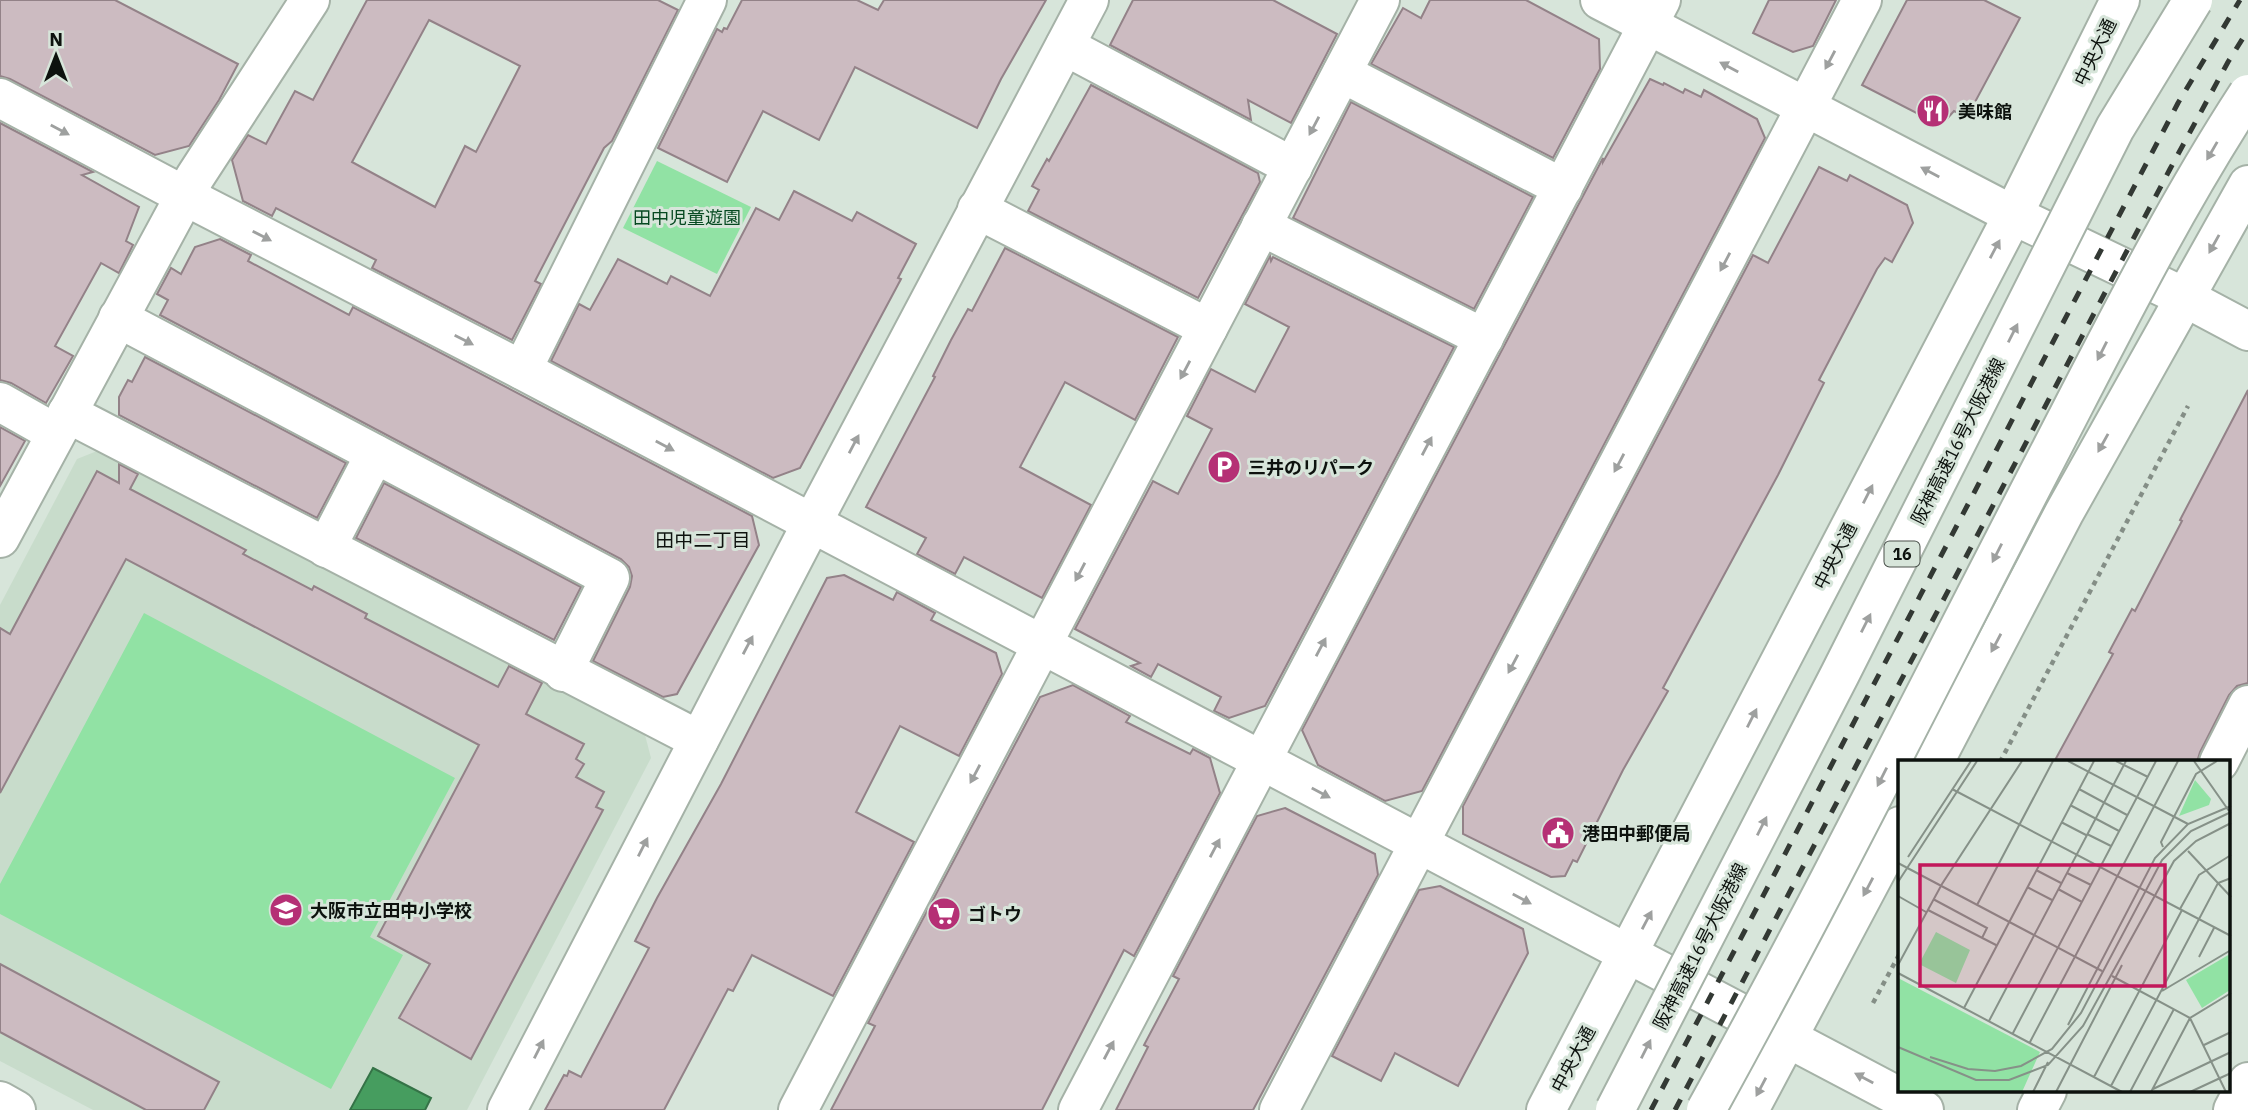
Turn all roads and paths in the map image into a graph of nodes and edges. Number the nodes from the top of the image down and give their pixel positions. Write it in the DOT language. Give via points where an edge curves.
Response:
graph roads {
  1 [pos="310,0"];
  2 [pos="707,0"];
  3 [pos="1089,0"];
  4 [pos="1380,0"];
  5 [pos="1601,0"];
  6 [pos="1862,0"];
  7 [pos="2120,0"];
  8 [pos="2193,0"];
  9 [pos="1655,13"];
  10 [pos="1065,46"];
  11 [pos="1342,73"];
  12 [pos="2248,94"];
  13 [pos="0,98"];
  14 [pos="1806,107"];
  15 [pos="1293,167"];
  16 [pos="2248,185"];
  17 [pos="1563,188"];
  18 [pos="185,197"];
  19 [pos="977,209"];
  20 [pos="2013,215"];
  21 [pos="1261,226"];
  22 [pos="2184,297"];
  23 [pos="118,318"];
  24 [pos="1208,328"];
  25 [pos="2248,331"];
  26 [pos="1484,338"];
  27 [pos="522,370"];
  28 [pos="0,402"];
  29 [pos="2188,406"];
  30 [pos="61,423"];
  31 [pos="375,454"];
  32 [pos="812,524"];
  33 [pos="0,538"];
  34 [pos="326,548"];
  35 [pos="1043,646"];
  36 [pos="563,672"];
  37 [pos="2248,705"];
  38 [pos="699,740"];
  39 [pos="1935,760"];
  40 [pos="2001,760"];
  41 [pos="2219,760"];
  42 [pos="1261,761"];
  43 [pos="1898,830"];
  44 [pos="1420,845"];
  45 [pos="1628,955"];
  46 [pos="1898,957"];
  47 [pos="1873,1003"];
  48 [pos="1788,1038"];
  49 [pos="2248,1082"];
  50 [pos="2046,1092"];
  51 [pos="0,1101"];
  52 [pos="16,1110"];
  53 [pos="507,1110"];
  54 [pos="798,1110"];
  55 [pos="1077,1110"];
  56 [pos="1279,1110"];
  57 [pos="1546,1110"];
  58 [pos="1615,1110"];
  59 [pos="1706,1110"];
  60 [pos="1749,1110"];
  61 [pos="1924,1110"];
  62 [pos="2037,1110"];
  63 [pos="2233,1110"];
  1 -- 18 [label="main road"];
  2 -- 27 [label="main road"];
  3 -- 10 [label="main road"];
  4 -- 11 [label="main road"];
  5 -- 9 [label="main road"];
  6 -- 14 [label="main road, one-way"];
  7 -- 20 [label="main road, 中央大通"];
  58 -- 8 [label="main road, 阪神高速16号大阪港線 / 16, one-way, bridge" via="2115,128"];
  14 -- 9 [label="main road, one-way"];
  9 -- 17 [label="main road"];
  10 -- 15 [label="main road"];
  10 -- 19 [label="main road"];
  11 -- 15 [label="main road, one-way"];
  11 -- 17 [label="main road"];
  12 -- 59 [label="main road, one-way, bridge" via="2147,264"];
  13 -- 18 [label="main road, one-way"];
  20 -- 14 [label="main road, one-way"];
  14 -- 44 [label="main road, one-way"];
  15 -- 21 [label="main road"];
  16 -- 22 [label="main road, one-way"];
  17 -- 26 [label="main road"];
  18 -- 23 [label="main road"];
  18 -- 27 [label="main road, one-way"];
  19 -- 24 [label="main road"];
  32 -- 19 [label="main road, one-way"];
  20 -- 22 [label="main road"];
  45 -- 20 [label="main road, 中央大通, one-way"];
  21 -- 24 [label="main road"];
  21 -- 26 [label="main road"];
  22 -- 25 [label="main road"];
  22 -- 39 [label="main road, one-way"];
  23 -- 30 [label="main road"];
  23 -- 31 [label="main road"];
  24 -- 35 [label="main road, one-way"];
  42 -- 26 [label="main road, one-way"];
  27 -- 32 [label="main road, one-way"];
  28 -- 30 [label="main road"];
  29 -- 40 [label="path"];
  30 -- 33 [label="main road"];
  30 -- 34 [label="main road"];
  31 -- 34 [label="main road"];
  31 -- 36 [label="main road" via="610,578"];
  32 -- 35 [label="main road"];
  38 -- 32 [label="main road, one-way"];
  34 -- 36 [label="main road"];
  35 -- 42 [label="main road"];
  35 -- 54 [label="main road, one-way"];
  36 -- 38 [label="main road"];
  37 -- 41 [label="main road"];
  53 -- 38 [label="main road, one-way"];
  42 -- 44 [label="main road, one-way"];
  55 -- 42 [label="main road, one-way"];
  43 -- 48 [label="main road, one-way"];
  44 -- 45 [label="main road, one-way"];
  44 -- 56 [label="main road"];
  45 -- 48 [label="main road"];
  45 -- 57 [label="main road, 中央大通"];
  46 -- 47 [label="path"];
  48 -- 60 [label="main road, one-way"];
  61 -- 48 [label="main road, one-way"];
  49 -- 63 [label="main road"];
  50 -- 62 [label="main road"];
  51 -- 52 [label="main road"];
}
